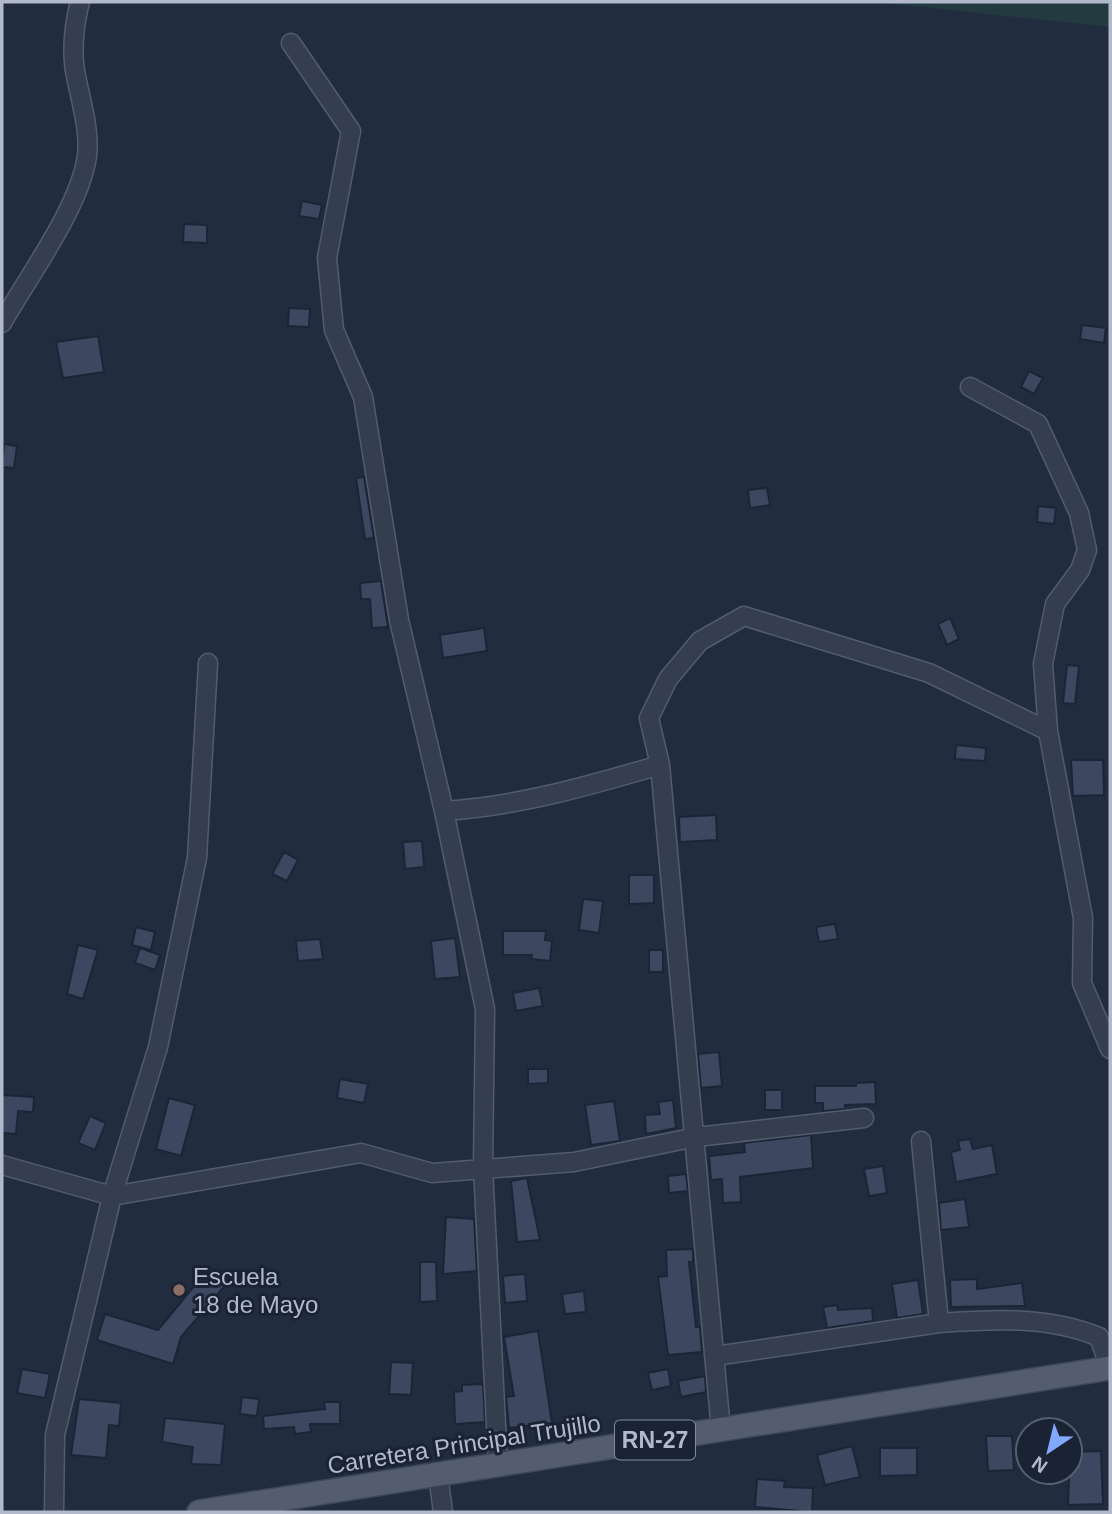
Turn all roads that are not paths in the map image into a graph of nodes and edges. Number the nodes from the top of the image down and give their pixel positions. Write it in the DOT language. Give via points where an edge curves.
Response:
graph roads {
  1 [pos="80,2"];
  2 [pos="291,43"];
  3 [pos="2,323"];
  4 [pos="970,387"];
  5 [pos="208,663"];
  6 [pos="1048,731"];
  7 [pos="660,765"];
  8 [pos="444,811"];
  9 [pos="1110,1049"];
  10 [pos="864,1118"];
  11 [pos="696,1137"];
  12 [pos="921,1141"];
  13 [pos="2,1165"];
  14 [pos="483,1168"];
  15 [pos="112,1196"];
  16 [pos="939,1323"];
  17 [pos="715,1356"];
  18 [pos="1110,1368"];
  19 [pos="721,1430"];
  20 [pos="498,1465"];
  21 [pos="438,1475"];
  22 [pos="54,1512"];
  23 [pos="199,1512"];
  24 [pos="443,1512"];
  1 -- 3 [label="street" via="75,19 75,74 83,104 87,155 76,195"];
  2 -- 8 [label="street" via="351,131 327,258 334,330 363,397 399,620"];
  4 -- 6 [label="street" via="1038,424 1079,513 1087,550 1080,570 1055,604 1046,633 1043,664"];
  5 -- 15 [label="street" via="197,858 158,1047"];
  6 -- 7 [label="street" via="929,673 744,616 700,641 668,679 649,718"];
  6 -- 9 [label="street" via="1083,918 1082,984"];
  7 -- 8 [label="street" via="551,797 495,808"];
  7 -- 11 [label="street"];
  8 -- 14 [label="street" via="485,1009"];
  10 -- 11 [label="street"];
  11 -- 14 [label="street" via="573,1162"];
  11 -- 17 [label="street"];
  12 -- 16 [label="street"];
  13 -- 15 [label="street"];
  14 -- 15 [label="street" via="432,1172 361,1153"];
  14 -- 20 [label="street"];
  15 -- 22 [label="street" via="55,1435"];
  16 -- 17 [label="street"];
  16 -- 18 [label="street" via="1002,1318 1072,1325 1099,1336"];
  17 -- 19 [label="street"];
  18 -- 19 [label="main road, Carretera Principal Trujillo / RN-27"];
  19 -- 20 [label="main road, Carretera Principal Trujillo / RN-27"];
  20 -- 21 [label="main road, Carretera Principal Trujillo / RN-27"];
  21 -- 23 [label="main road, Carretera Principal Trujillo / RN-27"];
  21 -- 24 [label="street"];
}
